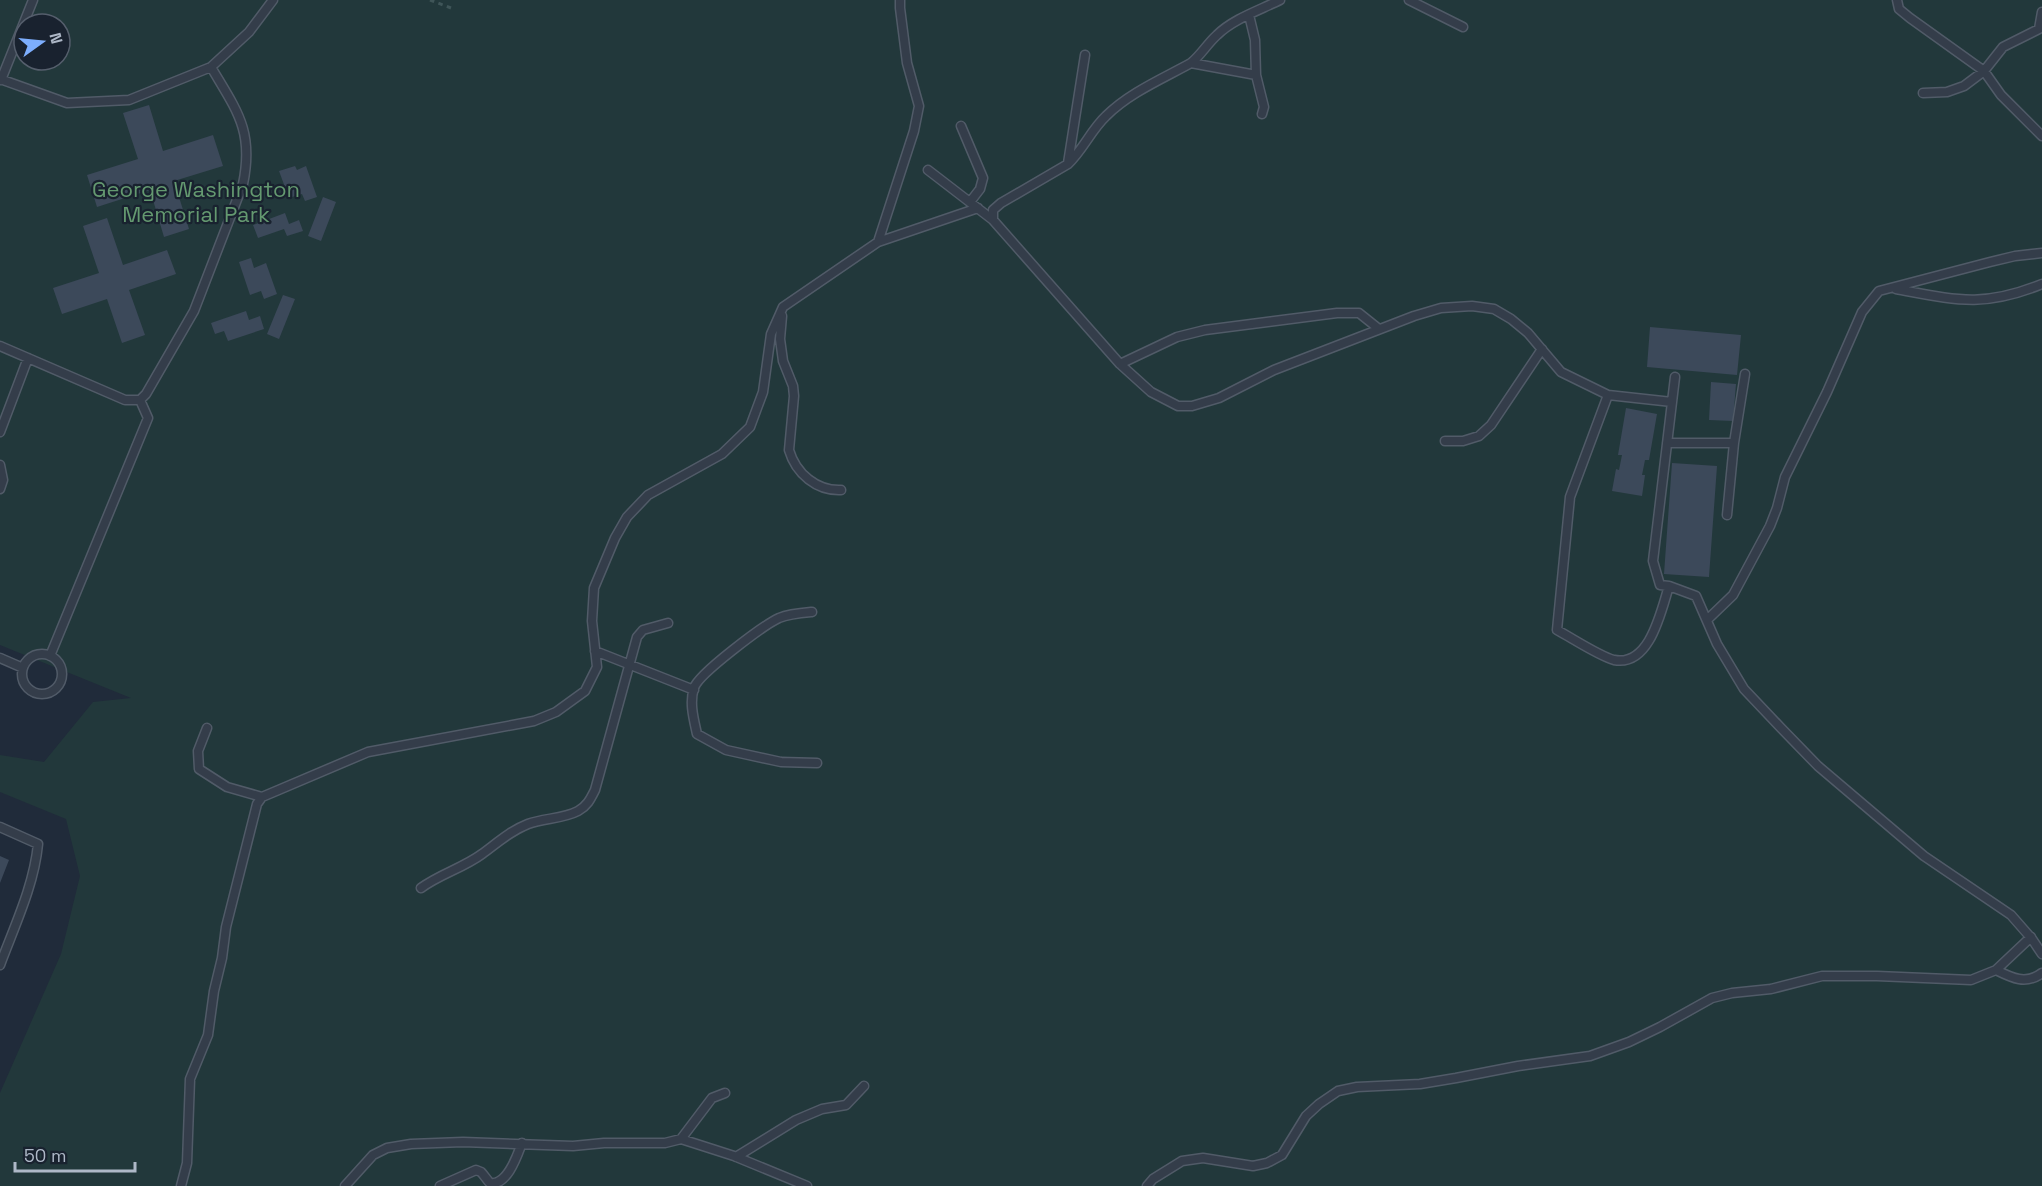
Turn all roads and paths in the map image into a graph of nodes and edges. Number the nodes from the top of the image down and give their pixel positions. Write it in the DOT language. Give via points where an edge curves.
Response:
graph roads {
  1 [pos="33,0"];
  2 [pos="273,0"];
  3 [pos="430,0"];
  4 [pos="900,0"];
  5 [pos="1280,0"];
  6 [pos="1409,0"];
  7 [pos="1897,0"];
  8 [pos="450,8"];
  9 [pos="2042,12"];
  10 [pos="1249,15"];
  11 [pos="1464,27"];
  12 [pos="1085,55"];
  13 [pos="1191,63"];
  14 [pos="210,67"];
  15 [pos="1984,71"];
  16 [pos="1256,75"];
  17 [pos="0,79"];
  18 [pos="1923,93"];
  19 [pos="1262,114"];
  20 [pos="961,126"];
  21 [pos="2042,136"];
  22 [pos="1068,164"];
  23 [pos="928,170"];
  24 [pos="970,202"];
  25 [pos="978,208"];
  26 [pos="993,220"];
  27 [pos="878,242"];
  28 [pos="2042,253"];
  29 [pos="2042,284"];
  30 [pos="1892,288"];
  31 [pos="783,307"];
  32 [pos="1379,329"];
  33 [pos="0,346"];
  34 [pos="1542,349"];
  35 [pos="28,358"];
  36 [pos="1120,364"];
  37 [pos="1745,374"];
  38 [pos="1675,377"];
  39 [pos="1608,395"];
  40 [pos="140,400"];
  41 [pos="1672,402"];
  42 [pos="0,432"];
  43 [pos="1445,441"];
  44 [pos="1667,443"];
  45 [pos="1734,443"];
  46 [pos="0,465"];
  47 [pos="0,489"];
  48 [pos="841,490"];
  49 [pos="1727,515"];
  50 [pos="1669,586"];
  51 [pos="812,612"];
  52 [pos="1707,620"];
  53 [pos="668,623"];
  54 [pos="595,651"];
  55 [pos="50,656"];
  56 [pos="0,658"];
  57 [pos="628,664"];
  58 [pos="23,668"];
  59 [pos="693,690"];
  60 [pos="207,728"];
  61 [pos="818,763"];
  62 [pos="262,797"];
  63 [pos="0,827"];
  64 [pos="421,888"];
  65 [pos="2031,937"];
  66 [pos="2042,954"];
  67 [pos="0,966"];
  68 [pos="1996,970"];
  69 [pos="2042,974"];
  70 [pos="864,1086"];
  71 [pos="725,1093"];
  72 [pos="681,1140"];
  73 [pos="522,1143"];
  74 [pos="736,1157"];
  75 [pos="182,1186"];
  76 [pos="345,1186"];
  77 [pos="440,1186"];
  78 [pos="807,1186"];
  79 [pos="1147,1186"];
  1 -- 17 [label="lane"];
  2 -- 14 [label="lane" via="249,32"];
  3 -- 8 [label="path"];
  4 -- 27 [label="lane" via="918,106 914,131"];
  5 -- 10 [label="lane"];
  6 -- 11 [label="lane"];
  7 -- 15 [label="lane" via="1899,9 1910,18"];
  9 -- 15 [label="lane" via="2039,29 2003,47"];
  10 -- 13 [label="lane" via="1217,34"];
  10 -- 16 [label="lane"];
  12 -- 22 [label="lane"];
  13 -- 16 [label="lane"];
  13 -- 22 [label="lane" via="1107,114"];
  14 -- 17 [label="lane" via="129,100 67,103"];
  14 -- 40 [label="lane" via="242,120 248,163 194,311"];
  15 -- 18 [label="lane" via="1964,86 1947,92"];
  15 -- 21 [label="lane" via="2001,95"];
  16 -- 19 [label="lane" via="1264,107"];
  20 -- 24 [label="lane" via="983,178"];
  22 -- 26 [label="lane" via="1001,203 993,210"];
  23 -- 24 [label="lane"];
  24 -- 25 [label="lane"];
  25 -- 26 [label="lane"];
  25 -- 27 [label="lane"];
  26 -- 36 [label="lane"];
  27 -- 31 [label="lane"];
  28 -- 30 [label="lane" via="1998,260"];
  29 -- 30 [label="lane" via="1998,298 1971,301"];
  30 -- 52 [label="lane" via="1879,291 1862,312 1785,477 1770,526 1733,595"];
  31 -- 48 [label="lane" via="780,339 793,386 789,450 792,460 819,487"];
  31 -- 54 [label="lane" via="771,334 763,392 750,427 722,454 648,495 627,517 615,538 594,588"];
  32 -- 34 [label="lane" via="1441,309 1494,309 1528,333"];
  32 -- 36 [label="lane" via="1359,313 1337,313 1205,330 1178,337"];
  32 -- 36 [label="lane" via="1192,406 1178,406 1151,392"];
  33 -- 35 [label="lane"];
  34 -- 39 [label="lane" via="1561,372"];
  34 -- 43 [label="lane" via="1491,425 1479,436"];
  35 -- 40 [label="lane" via="125,400"];
  35 -- 42 [label="lane"];
  37 -- 45 [label="lane"];
  38 -- 41 [label="lane"];
  39 -- 41 [label="lane"];
  39 -- 50 [label="lane" via="1570,497 1557,630 1612,660 1627,661 1640,653 1656,629"];
  40 -- 55 [label="lane" via="148,418"];
  41 -- 44 [label="lane"];
  44 -- 45 [label="lane"];
  44 -- 50 [label="lane" via="1653,561 1660,585"];
  45 -- 49 [label="lane"];
  46 -- 47 [label="lane"];
  50 -- 52 [label="lane" via="1696,596"];
  51 -- 59 [label="lane" via="780,617 753,634 706,672"];
  52 -- 65 [label="lane" via="1744,689 1818,766 1924,856 2011,915"];
  53 -- 57 [label="lane" via="643,630"];
  54 -- 57 [label="lane"];
  54 -- 62 [label="lane" via="597,667 585,691 556,712 534,721 368,752"];
  55 -- 58 [label="lane" via="37,655"];
  55 -- 58 [label="lane" via="60,664 62,678 50,693 31,691 23,681"];
  56 -- 58 [label="lane"];
  57 -- 59 [label="lane"];
  57 -- 64 [label="lane" via="589,804 576,812 517,829"];
  59 -- 61 [label="lane" via="692,714 697,734 726,750 781,762"];
  60 -- 62 [label="lane" via="198,751 199,769 227,787"];
  62 -- 75 [label="lane" via="226,927 208,1035 190,1079 187,1163"];
  63 -- 67 [label="lane" via="38,844 36,862"];
  65 -- 66 [label="lane"];
  65 -- 68 [label="lane"];
  68 -- 69 [label="lane" via="2026,981"];
  68 -- 79 [label="lane" via="1971,980 1822,976 1712,998 1629,1042 1590,1056 1447,1080 1338,1091 1306,1116 1281,1155 1267,1163 1253,1166 1203,1158 1182,1161"];
  70 -- 74 [label="lane" via="846,1105 822,1109 796,1120"];
  71 -- 72 [label="lane" via="712,1098"];
  72 -- 73 [label="lane" via="573,1146"];
  72 -- 74 [label="lane"];
  73 -- 76 [label="lane" via="463,1142 387,1148 373,1155"];
  73 -- 77 [label="lane" via="509,1179 501,1185 489,1183 476,1170"];
  74 -- 78 [label="lane"];
}
